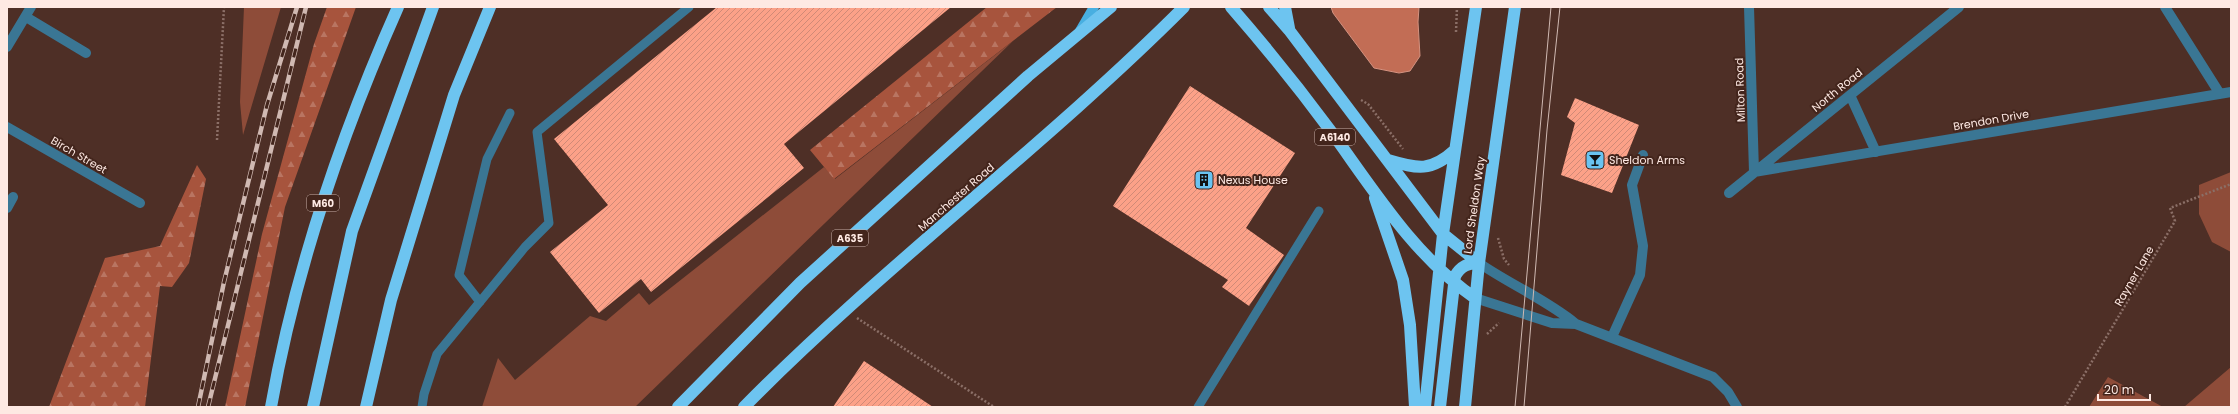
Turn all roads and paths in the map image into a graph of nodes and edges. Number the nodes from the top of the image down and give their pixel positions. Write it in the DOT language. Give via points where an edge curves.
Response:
graph roads {
  1 [pos="31,7"];
  2 [pos="224,7"];
  3 [pos="398,7"];
  4 [pos="432,7"];
  5 [pos="490,7"];
  6 [pos="689,7"];
  7 [pos="1094,7"];
  8 [pos="1111,7"];
  9 [pos="1184,7"];
  10 [pos="1231,7"];
  11 [pos="1269,7"];
  12 [pos="1285,7"];
  13 [pos="1457,7"];
  14 [pos="1476,7"];
  15 [pos="1515,7"];
  16 [pos="1749,7"];
  17 [pos="1959,7"];
  18 [pos="2168,8"];
  19 [pos="26,17"];
  20 [pos="1289,30"];
  21 [pos="1079,32"];
  22 [pos="1456,35"];
  23 [pos="7,48"];
  24 [pos="86,53"];
  25 [pos="2231,92"];
  26 [pos="2220,94"];
  27 [pos="1850,95"];
  28 [pos="1357,98"];
  29 [pos="510,113"];
  30 [pos="7,126"];
  31 [pos="217,140"];
  32 [pos="1455,150"];
  33 [pos="1405,152"];
  34 [pos="1876,152"];
  35 [pos="1643,155"];
  36 [pos="1388,160"];
  37 [pos="1754,172"];
  38 [pos="2231,184"];
  39 [pos="1371,187"];
  40 [pos="1729,193"];
  41 [pos="12,197"];
  42 [pos="140,203"];
  43 [pos="7,208"];
  44 [pos="1318,211"];
  45 [pos="1443,234"];
  46 [pos="1479,263"];
  47 [pos="1439,268"];
  48 [pos="1454,283"];
  49 [pos="1475,298"];
  50 [pos="480,302"];
  51 [pos="846,311"];
  52 [pos="1576,324"];
  53 [pos="1612,337"];
  54 [pos="271,407"];
  55 [pos="313,407"];
  56 [pos="366,407"];
  57 [pos="422,407"];
  58 [pos="678,407"];
  59 [pos="744,407"];
  60 [pos="994,407"];
  61 [pos="1198,407"];
  62 [pos="1415,407"];
  63 [pos="1425,407"];
  64 [pos="1440,407"];
  65 [pos="1465,407"];
  66 [pos="1737,407"];
  67 [pos="2065,407"];
  1 -- 19 [label="street"];
  2 -- 31 [label="path"];
  3 -- 54 [label="highway, M60" via="344,141 317,222"];
  4 -- 55 [label="highway" via="352,231"];
  5 -- 56 [label="highway" via="449,110 391,300"];
  6 -- 50 [label="lane" via="537,132 549,223 525,247"];
  7 -- 21 [label="main road"];
  8 -- 21 [label="highway, A635"];
  9 -- 51 [label="highway, Manchester Road" via="1133,59"];
  10 -- 39 [label="highway, A6140" via="1329,129"];
  11 -- 20 [label="highway, A6140"];
  12 -- 20 [label="highway"];
  13 -- 22 [label="path"];
  14 -- 32 [label="highway"];
  15 -- 46 [label="highway, Lord Sheldon Way"];
  16 -- 37 [label="street, Milton Road"];
  17 -- 27 [label="street, North Road"];
  18 -- 26 [label="street"];
  19 -- 23 [label="street"];
  19 -- 24 [label="street"];
  20 -- 36 [label="highway, A6140"];
  21 -- 58 [label="highway, A635" via="800,283"];
  25 -- 26 [label="street, Brendon Drive"];
  26 -- 34 [label="street, Brendon Drive"];
  27 -- 34 [label="street"];
  27 -- 37 [label="street, North Road"];
  28 -- 33 [label="path" via="1368,104"];
  29 -- 50 [label="lane" via="487,159 459,275"];
  30 -- 42 [label="street, Birch Street"];
  32 -- 36 [label="highway" via="1443,161 1427,167 1409,167"];
  32 -- 45 [label="highway"];
  34 -- 37 [label="street, Brendon Drive"];
  35 -- 53 [label="street" via="1632,185 1643,246 1640,275"];
  36 -- 45 [label="highway, A6140"];
  37 -- 40 [label="street, North Road"];
  38 -- 67 [label="path, Rayner Lane" via="2170,208 2176,221"];
  39 -- 47 [label="highway, A6140" via="1414,242"];
  39 -- 62 [label="highway" via="1403,280 1410,325"];
  41 -- 43 [label="street"];
  44 -- 61 [label="lane"];
  45 -- 46 [label="highway, A6140"];
  45 -- 47 [label="highway"];
  46 -- 48 [label="highway" via="1462,268 1455,276"];
  46 -- 49 [label="highway, Lord Sheldon Way"];
  46 -- 52 [label="street" via="1505,281 1557,308"];
  47 -- 48 [label="highway, A6140"];
  47 -- 63 [label="highway"];
  48 -- 49 [label="highway, A6140"];
  48 -- 64 [label="highway"];
  49 -- 52 [label="street" via="1552,323"];
  49 -- 65 [label="highway, Lord Sheldon Way"];
  50 -- 57 [label="lane" via="436,354"];
  51 -- 59 [label="highway, Manchester Road"];
  51 -- 60 [label="path"];
  52 -- 53 [label="street"];
  53 -- 66 [label="street" via="1714,377"];
}
